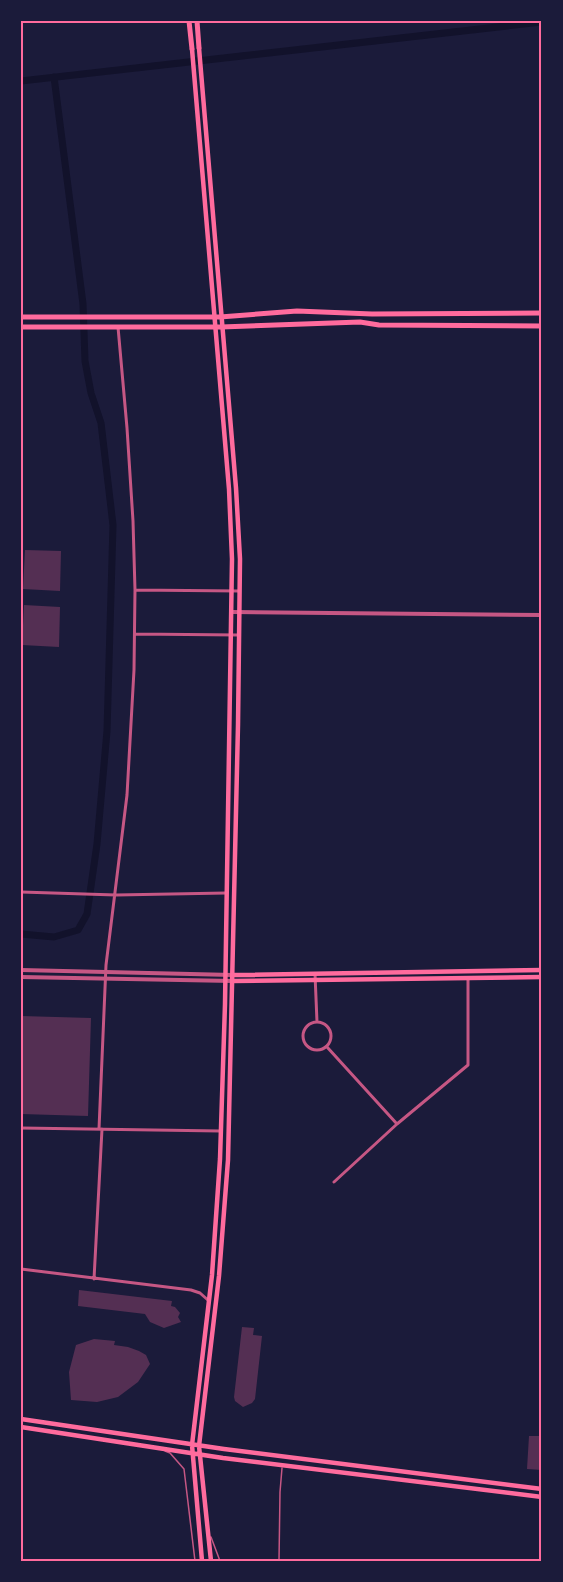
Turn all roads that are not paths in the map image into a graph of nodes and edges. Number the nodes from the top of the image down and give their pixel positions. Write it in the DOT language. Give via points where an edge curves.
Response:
graph roads {
  1 [pos="189,21"];
  2 [pos="196,21"];
  3 [pos="199,48"];
  4 [pos="192,49"];
  5 [pos="542,313"];
  6 [pos="21,317"];
  7 [pos="213,317"];
  8 [pos="220,317"];
  9 [pos="542,326"];
  10 [pos="21,327"];
  11 [pos="118,327"];
  12 [pos="214,327"];
  13 [pos="221,327"];
  14 [pos="135,590"];
  15 [pos="232,591"];
  16 [pos="240,591"];
  17 [pos="232,612"];
  18 [pos="239,612"];
  19 [pos="542,615"];
  20 [pos="135,634"];
  21 [pos="232,635"];
  22 [pos="239,635"];
  23 [pos="21,892"];
  24 [pos="227,893"];
  25 [pos="116,895"];
  26 [pos="21,970"];
  27 [pos="542,970"];
  28 [pos="468,971"];
  29 [pos="105,972"];
  30 [pos="315,974"];
  31 [pos="226,975"];
  32 [pos="233,975"];
  33 [pos="21,976"];
  34 [pos="542,976"];
  35 [pos="105,978"];
  36 [pos="468,978"];
  37 [pos="316,980"];
  38 [pos="226,981"];
  39 [pos="233,981"];
  40 [pos="317,1022"];
  41 [pos="327,1047"];
  42 [pos="396,1124"];
  43 [pos="21,1128"];
  44 [pos="101,1129"];
  45 [pos="221,1131"];
  46 [pos="334,1182"];
  47 [pos="21,1269"];
  48 [pos="94,1279"];
  49 [pos="209,1300"];
  50 [pos="21,1419"];
  51 [pos="21,1427"];
  52 [pos="192,1445"];
  53 [pos="199,1446"];
  54 [pos="153,1447"];
  55 [pos="192,1453"];
  56 [pos="199,1454"];
  57 [pos="282,1464"];
  58 [pos="542,1489"];
  59 [pos="542,1497"];
  60 [pos="207,1529"];
  61 [pos="195,1561"];
  62 [pos="202,1561"];
  63 [pos="211,1561"];
  64 [pos="220,1561"];
  65 [pos="279,1561"];
  1 -- 4 [label="main road"];
  2 -- 3 [label="main road"];
  3 -- 8 [label="main road"];
  4 -- 7 [label="main road"];
  5 -- 8 [label="main road" via="297,311"];
  6 -- 7 [label="main road"];
  7 -- 8 [label="main road"];
  7 -- 12 [label="main road"];
  8 -- 13 [label="main road"];
  9 -- 13 [label="main road" via="360,322"];
  10 -- 11 [label="main road"];
  11 -- 12 [label="main road"];
  11 -- 14 [label="street"];
  12 -- 13 [label="main road"];
  12 -- 15 [label="main road" via="231,512"];
  13 -- 16 [label="main road" via="238,511"];
  14 -- 15 [label="street"];
  14 -- 20 [label="street"];
  15 -- 16 [label="street"];
  15 -- 17 [label="main road"];
  16 -- 18 [label="main road"];
  17 -- 18 [label="street"];
  17 -- 21 [label="main road"];
  18 -- 19 [label="street"];
  18 -- 22 [label="main road"];
  20 -- 21 [label="street"];
  20 -- 25 [label="street" via="130,764"];
  21 -- 22 [label="street"];
  21 -- 24 [label="main road"];
  22 -- 32 [label="main road"];
  23 -- 25 [label="street"];
  24 -- 25 [label="street"];
  24 -- 31 [label="main road"];
  25 -- 29 [label="street"];
  26 -- 29 [label="street"];
  27 -- 28 [label="main road"];
  28 -- 30 [label="main road"];
  28 -- 36 [label="street"];
  29 -- 31 [label="street"];
  29 -- 35 [label="street"];
  30 -- 32 [label="main road"];
  30 -- 37 [label="street"];
  31 -- 32 [label="street"];
  31 -- 38 [label="main road"];
  32 -- 39 [label="main road"];
  33 -- 35 [label="street"];
  34 -- 36 [label="main road"];
  35 -- 38 [label="street"];
  35 -- 44 [label="street"];
  36 -- 37 [label="main road"];
  36 -- 42 [label="street" via="468,1065"];
  37 -- 39 [label="main road"];
  37 -- 40 [label="street"];
  38 -- 39 [label="street"];
  38 -- 45 [label="main road"];
  39 -- 53 [label="main road" via="225,1201"];
  40 -- 41 [label="street" via="330,1029 332,1037"];
  40 -- 41 [label="street" via="305,1028 304,1041 313,1050"];
  41 -- 42 [label="street"];
  42 -- 46 [label="street"];
  43 -- 44 [label="street"];
  44 -- 45 [label="street"];
  44 -- 48 [label="street"];
  45 -- 49 [label="main road"];
  47 -- 48 [label="street"];
  48 -- 49 [label="street" via="191,1290"];
  49 -- 52 [label="main road"];
  50 -- 52 [label="main road"];
  51 -- 54 [label="main road"];
  52 -- 53 [label="main road"];
  52 -- 55 [label="main road"];
  53 -- 56 [label="main road"];
  53 -- 58 [label="main road"];
  54 -- 55 [label="main road"];
  54 -- 61 [label="lane" via="170,1453 184,1469"];
  55 -- 56 [label="main road"];
  55 -- 62 [label="main road"];
  56 -- 57 [label="main road"];
  56 -- 60 [label="main road"];
  57 -- 59 [label="main road"];
  57 -- 65 [label="lane"];
  60 -- 63 [label="main road"];
  60 -- 64 [label="lane"];
}
